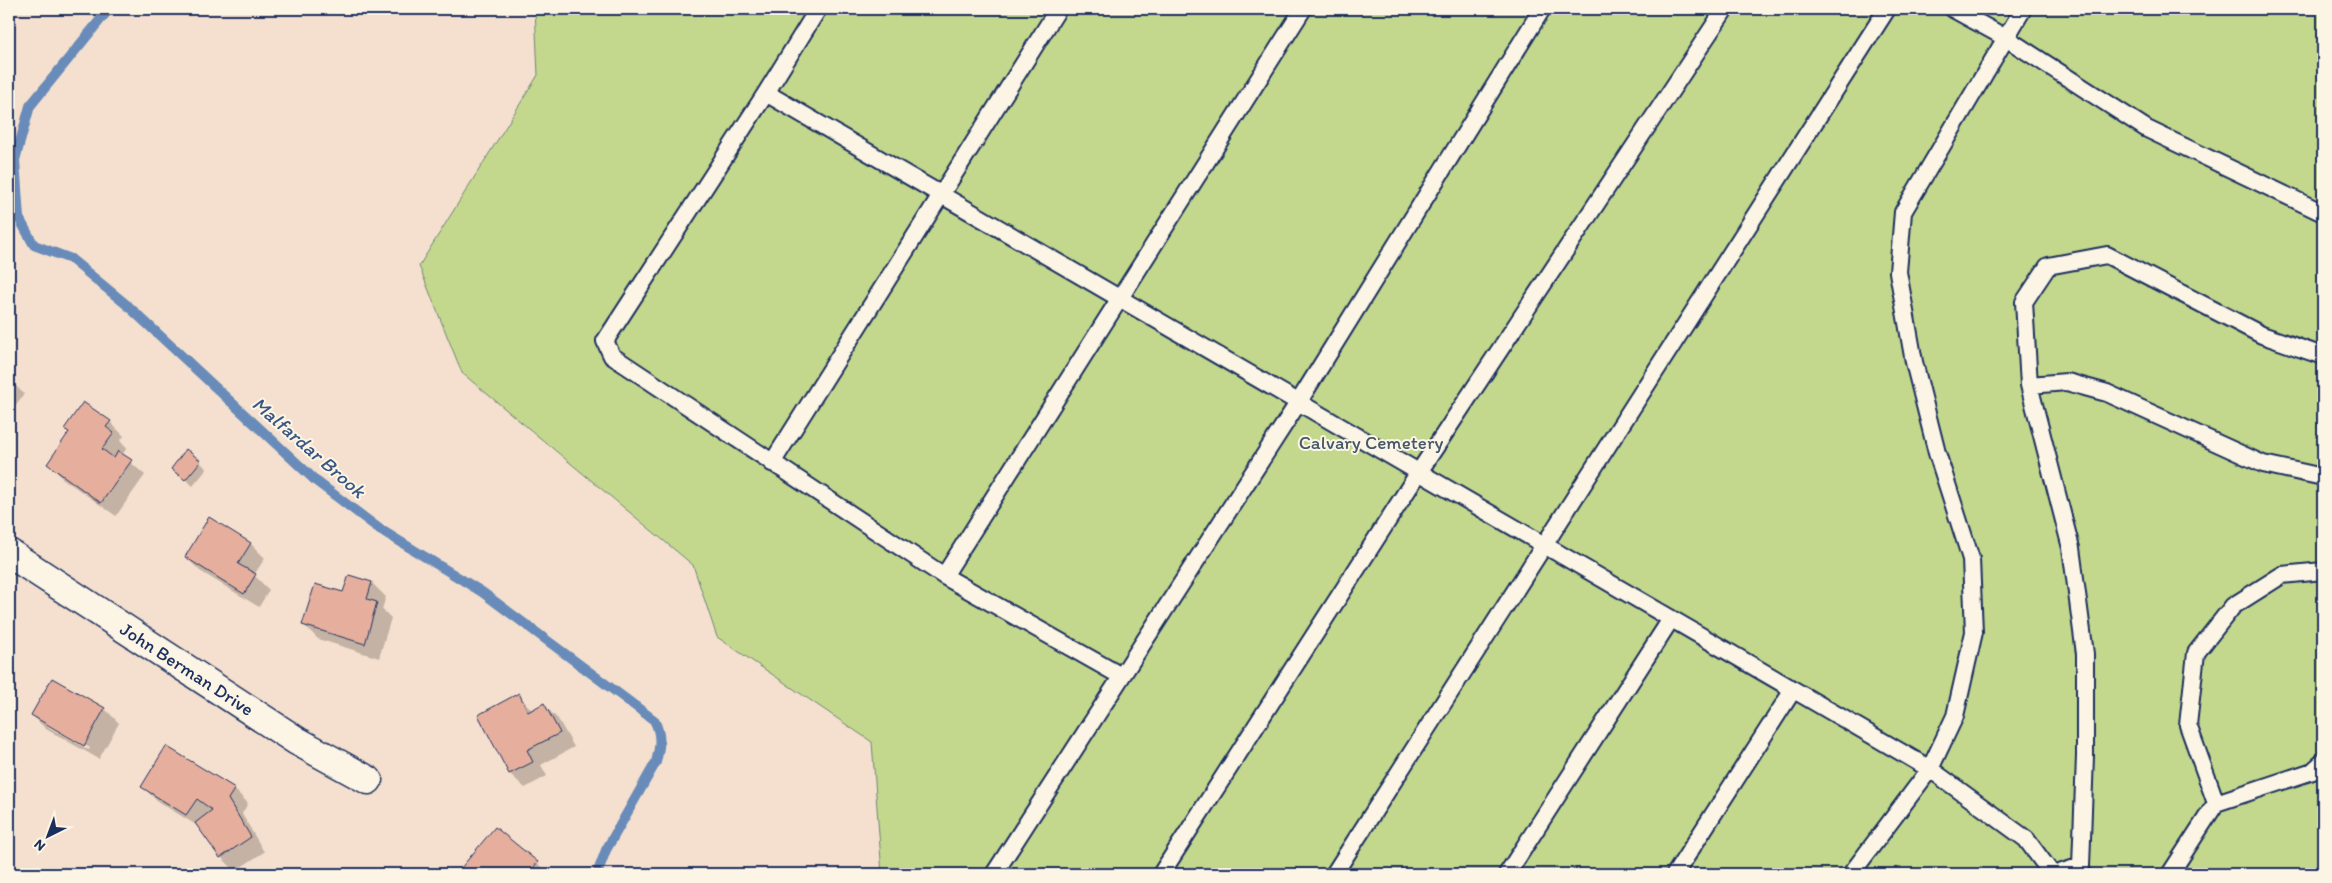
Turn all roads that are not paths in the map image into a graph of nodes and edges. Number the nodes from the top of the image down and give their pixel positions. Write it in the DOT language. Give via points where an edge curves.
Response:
graph roads {
  1 [pos="818,9"];
  2 [pos="1058,9"];
  3 [pos="1303,9"];
  4 [pos="1542,9"];
  5 [pos="1724,9"];
  6 [pos="1887,9"];
  7 [pos="1953,9"];
  8 [pos="2023,9"];
  9 [pos="2006,38"];
  10 [pos="766,93"];
  11 [pos="941,195"];
  12 [pos="2323,213"];
  13 [pos="1119,299"];
  14 [pos="2323,356"];
  15 [pos="2030,385"];
  16 [pos="1298,403"];
  17 [pos="772,462"];
  18 [pos="1419,472"];
  19 [pos="2323,477"];
  20 [pos="1544,545"];
  21 [pos="9,553"];
  22 [pos="2323,571"];
  23 [pos="944,576"];
  24 [pos="1671,619"];
  25 [pos="1121,676"];
  26 [pos="1793,690"];
  27 [pos="2323,762"];
  28 [pos="1930,769"];
  29 [pos="368,780"];
  30 [pos="2216,803"];
  31 [pos="994,874"];
  32 [pos="1162,874"];
  33 [pos="1334,874"];
  34 [pos="1507,874"];
  35 [pos="1675,874"];
  36 [pos="1851,874"];
  37 [pos="2054,874"];
  38 [pos="2170,874"];
  1 -- 10 [label="lane"];
  2 -- 11 [label="lane"];
  3 -- 13 [label="lane"];
  4 -- 16 [label="lane"];
  5 -- 18 [label="lane"];
  6 -- 20 [label="lane"];
  7 -- 9 [label="lane"];
  8 -- 9 [label="lane"];
  9 -- 12 [label="lane" via="2147,129"];
  9 -- 28 [label="lane" via="1902,212 1898,272 1914,362 1971,568 1974,632 1955,716"];
  10 -- 11 [label="lane"];
  10 -- 17 [label="lane" via="605,341 612,356"];
  11 -- 13 [label="lane"];
  11 -- 17 [label="lane"];
  13 -- 16 [label="lane"];
  13 -- 23 [label="lane"];
  14 -- 15 [label="lane" via="2262,335 2107,256 2048,266 2024,302"];
  15 -- 19 [label="lane" via="2067,382 2108,392 2263,464"];
  15 -- 37 [label="lane" via="2071,548 2085,654 2081,866"];
  16 -- 18 [label="lane"];
  16 -- 25 [label="lane"];
  17 -- 23 [label="lane"];
  18 -- 20 [label="lane"];
  18 -- 32 [label="lane"];
  20 -- 24 [label="lane"];
  20 -- 33 [label="lane"];
  21 -- 29 [label="street, John Berman Drive" via="297,740"];
  22 -- 30 [label="lane" via="2282,575 2233,606 2196,653 2188,726"];
  23 -- 25 [label="lane"];
  24 -- 26 [label="lane"];
  24 -- 34 [label="lane"];
  25 -- 31 [label="lane"];
  26 -- 28 [label="lane"];
  26 -- 35 [label="lane"];
  27 -- 30 [label="lane" via="2313,771"];
  28 -- 36 [label="lane"];
  28 -- 37 [label="lane" via="2026,839"];
  30 -- 38 [label="lane"];
}
